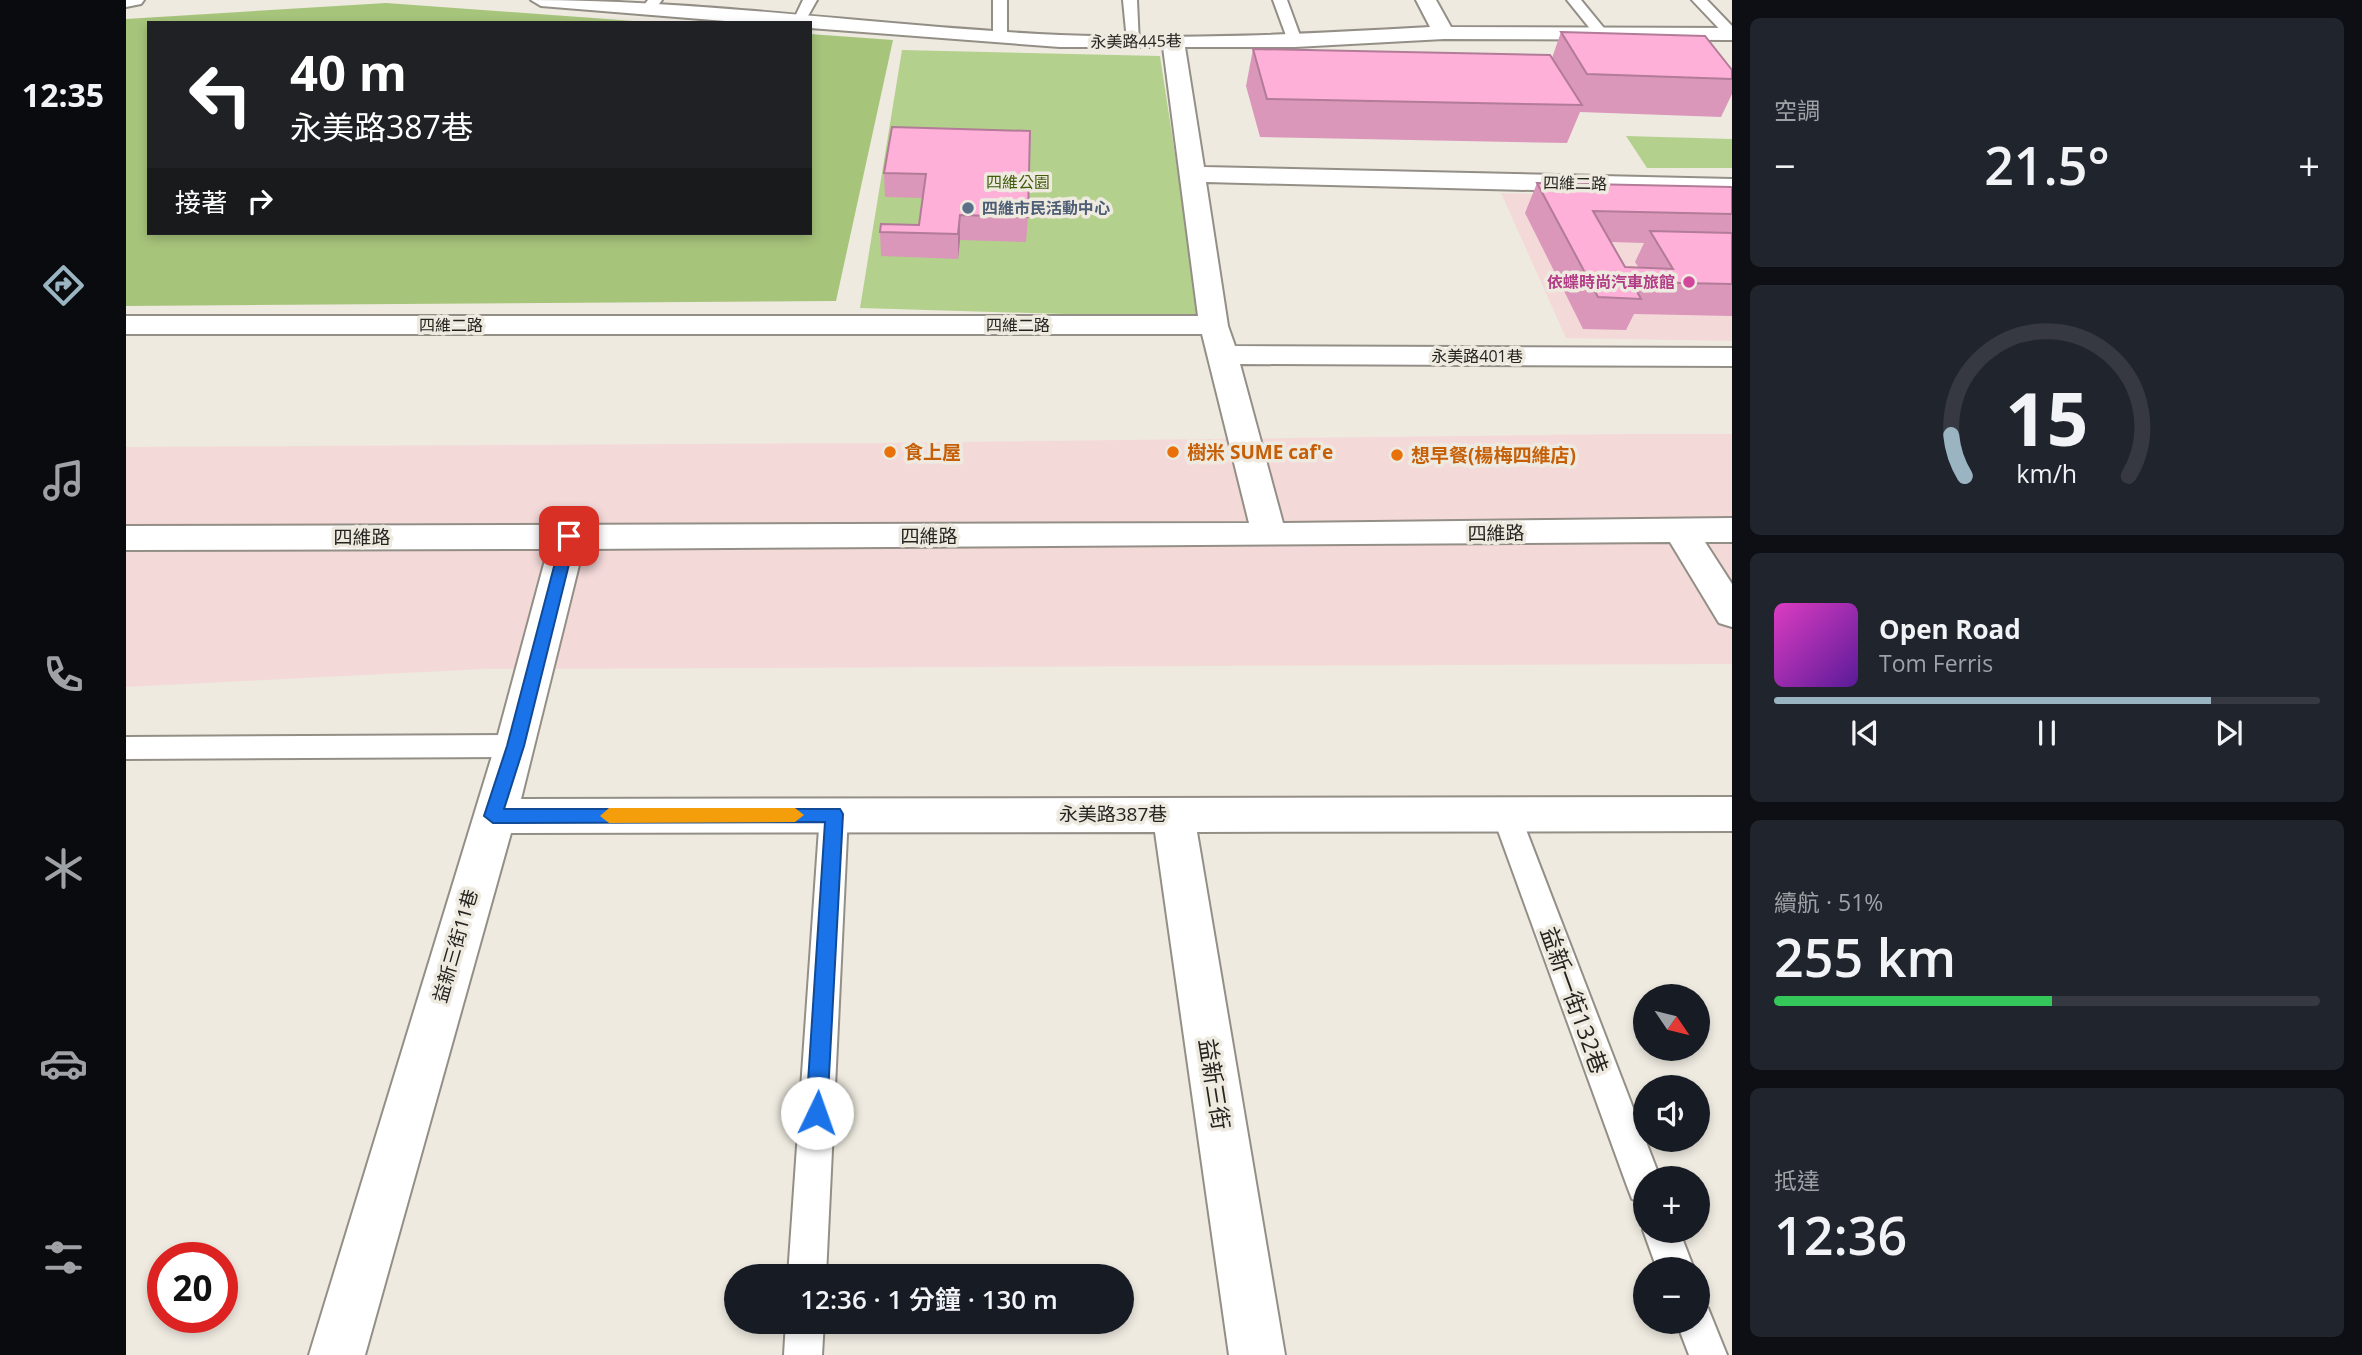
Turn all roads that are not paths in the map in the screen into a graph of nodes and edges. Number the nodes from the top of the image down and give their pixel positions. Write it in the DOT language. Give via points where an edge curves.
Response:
graph roads {
  1 [pos="134,0"];
  2 [pos="541,0"];
  3 [pos="810,0"];
  4 [pos="1000,0"];
  5 [pos="1130,0"];
  6 [pos="1280,0"];
  7 [pos="1426,0"];
  8 [pos="1574,0"];
  9 [pos="1699,0"];
  10 [pos="126,1"];
  11 [pos="652,4"];
  12 [pos="798,20"];
  13 [pos="810,21"];
  14 [pos="812,21"];
  15 [pos="1444,33"];
  16 [pos="1601,33"];
  17 [pos="1732,34"];
  18 [pos="1000,37"];
  19 [pos="1173,40"];
  20 [pos="1134,41"];
  21 [pos="1295,41"];
  22 [pos="1191,174"];
  23 [pos="1732,187"];
  24 [pos="126,325"];
  25 [pos="1218,340"];
  26 [pos="1732,357"];
  27 [pos="1680,530"];
  28 [pos="1732,530"];
  29 [pos="1269,535"];
  30 [pos="569,536"];
  31 [pos="126,538"];
  32 [pos="1732,614"];
  33 [pos="515,746"];
  34 [pos="126,748"];
  35 [pos="1173,813"];
  36 [pos="834,814"];
  37 [pos="1506,814"];
  38 [pos="1732,814"];
  39 [pos="493,816"];
  40 [pos="1638,1166"];
  41 [pos="808,1264"];
  42 [pos="804,1334"];
  43 [pos="1700,1334"];
  44 [pos="337,1355"];
  45 [pos="803,1355"];
  46 [pos="1257,1355"];
  47 [pos="1708,1355"];
  1 -- 10 [label="street"];
  2 -- 11 [label="street, 永美路445巷"];
  3 -- 12 [label="lane"];
  4 -- 18 [label="lane"];
  5 -- 20 [label="lane"];
  6 -- 21 [label="lane"];
  7 -- 15 [label="street"];
  8 -- 16 [label="lane"];
  9 -- 17 [label="lane"];
  11 -- 12 [label="street, 永美路445巷"];
  12 -- 13 [label="street, 永美路445巷"];
  14 -- 18 [label="street, 永美路445巷"];
  15 -- 16 [label="street, 永美路445巷"];
  15 -- 21 [label="street, 永美路445巷"];
  16 -- 17 [label="street, 永美路445巷"];
  18 -- 20 [label="street, 永美路445巷"];
  19 -- 20 [label="street, 永美路445巷"];
  19 -- 21 [label="street, 永美路445巷"];
  19 -- 22 [label="street"];
  22 -- 23 [label="street, 四維二路"];
  22 -- 25 [label="street"];
  24 -- 25 [label="street, 四維二路"];
  25 -- 26 [label="street, 永美路401巷"];
  25 -- 29 [label="street"];
  27 -- 28 [label="street, 四維路"];
  27 -- 29 [label="street, 四維路"];
  27 -- 32 [label="street"];
  29 -- 30 [label="street, 四維路"];
  30 -- 31 [label="street, 四維路"];
  30 -- 33 [label="street, 益新三街11巷"];
  33 -- 34 [label="lane"];
  33 -- 39 [label="street, 益新三街11巷"];
  35 -- 36 [label="street, 永美路387巷"];
  35 -- 37 [label="street, 永美路387巷"];
  35 -- 46 [label="street, 益新三街"];
  36 -- 39 [label="street, 永美路387巷"];
  36 -- 41 [label="lane"];
  37 -- 38 [label="street, 永美路387巷"];
  37 -- 40 [label="lane, 益新一街132巷"];
  39 -- 44 [label="street, 益新三街11巷"];
  42 -- 45 [label="lane"];
  43 -- 47 [label="lane"];
}
